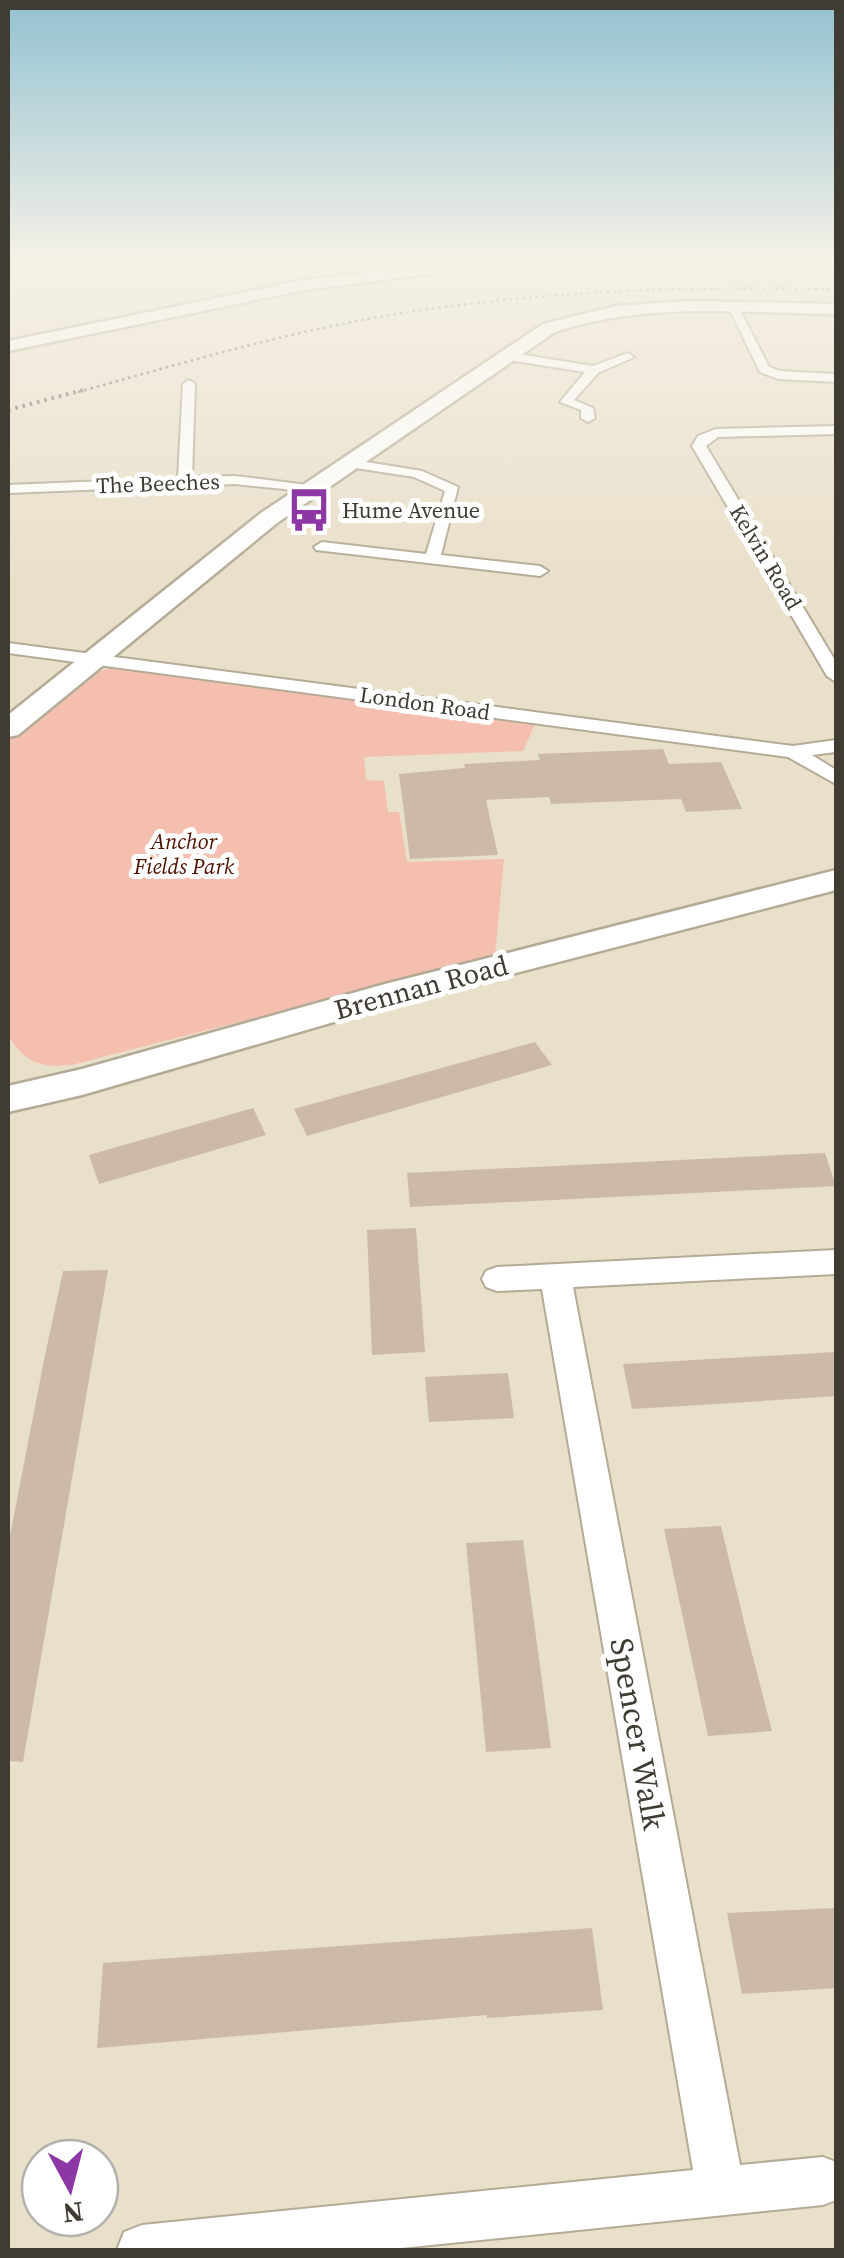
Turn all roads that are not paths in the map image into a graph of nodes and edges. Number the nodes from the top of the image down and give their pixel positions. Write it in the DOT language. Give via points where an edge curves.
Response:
graph roads {
  1 [pos="489,367"];
  2 [pos="577,367"];
  3 [pos="601,367"];
  4 [pos="763,367"];
  5 [pos="594,370"];
  6 [pos="836,378"];
  7 [pos="189,384"];
  8 [pos="588,418"];
  9 [pos="836,430"];
  10 [pos="348,462"];
  11 [pos="185,481"];
  12 [pos="8,489"];
  13 [pos="308,489"];
  14 [pos="322,546"];
  15 [pos="432,559"];
  16 [pos="540,571"];
  17 [pos="8,648"];
  18 [pos="98,659"];
  19 [pos="836,676"];
  20 [pos="8,729"];
  21 [pos="836,746"];
  22 [pos="793,752"];
  23 [pos="836,778"];
  24 [pos="834,882"];
  25 [pos="10,1095"];
  26 [pos="836,1262"];
  27 [pos="555,1275"];
  28 [pos="496,1278"];
  29 [pos="823,2181"];
  30 [pos="721,2193"];
  31 [pos="142,2250"];
  1 -- 10 [label="street"];
  2 -- 5 [label="street"];
  3 -- 5 [label="street"];
  4 -- 6 [label="street" via="778,375"];
  5 -- 8 [label="street" via="566,402 587,408"];
  7 -- 11 [label="street"];
  9 -- 19 [label="street, Kelvin Road" via="716,433 698,446"];
  10 -- 13 [label="street"];
  10 -- 15 [label="street" via="432,479 453,490"];
  11 -- 12 [label="street, The Beeches"];
  11 -- 13 [label="street, The Beeches"];
  13 -- 18 [label="street"];
  14 -- 15 [label="street"];
  15 -- 16 [label="street"];
  17 -- 18 [label="street, London Road"];
  18 -- 20 [label="street"];
  18 -- 22 [label="street, London Road"];
  21 -- 22 [label="street"];
  22 -- 23 [label="street, London Road"];
  24 -- 25 [label="street, Brennan Road" via="385,995 82,1082"];
  26 -- 27 [label="street"];
  27 -- 28 [label="street"];
  27 -- 30 [label="street, Spencer Walk"];
  29 -- 30 [label="street"];
  30 -- 31 [label="street"];
}
